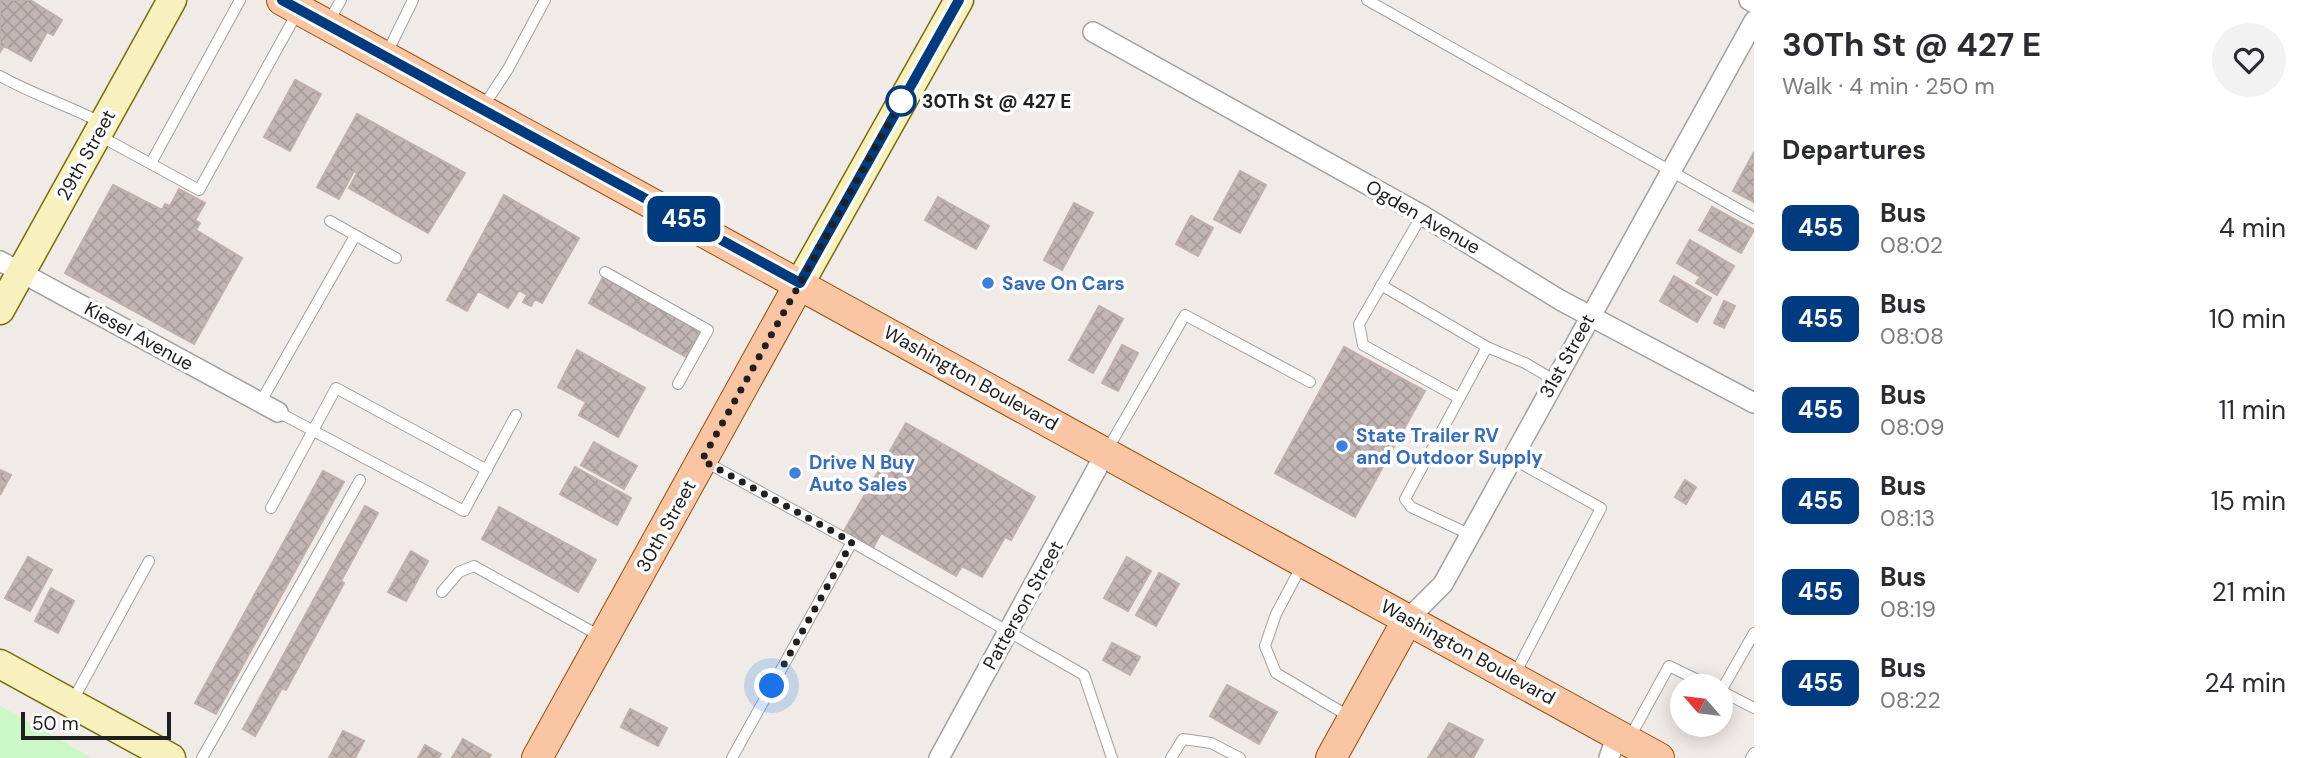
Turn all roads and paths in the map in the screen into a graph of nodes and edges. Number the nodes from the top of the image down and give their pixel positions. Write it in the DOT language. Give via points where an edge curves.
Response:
graph roads {
  1 [pos="172,0"];
  2 [pos="240,0"];
  3 [pos="412,0"];
  4 [pos="544,0"];
  5 [pos="1367,0"];
  6 [pos="1749,0"];
  7 [pos="953,2"];
  8 [pos="1754,3"];
  9 [pos="290,4"];
  10 [pos="334,12"];
  11 [pos="1754,21"];
  12 [pos="1093,32"];
  13 [pos="385,57"];
  14 [pos="0,76"];
  15 [pos="482,108"];
  16 [pos="100,130"];
  17 [pos="151,163"];
  18 [pos="1670,171"];
  19 [pos="1422,215"];
  20 [pos="1754,218"];
  21 [pos="330,221"];
  22 [pos="355,236"];
  23 [pos="396,258"];
  24 [pos="11,267"];
  25 [pos="605,272"];
  26 [pos="800,283"];
  27 [pos="1381,285"];
  28 [pos="0,310"];
  29 [pos="1590,315"];
  30 [pos="1487,347"];
  31 [pos="1554,380"];
  32 [pos="1310,382"];
  33 [pos="678,384"];
  34 [pos="1459,398"];
  35 [pos="260,403"];
  36 [pos="1754,403"];
  37 [pos="278,412"];
  38 [pos="516,415"];
  39 [pos="313,431"];
  40 [pos="1106,452"];
  41 [pos="1510,458"];
  42 [pos="702,460"];
  43 [pos="486,470"];
  44 [pos="360,480"];
  45 [pos="271,508"];
  46 [pos="1471,535"];
  47 [pos="852,542"];
  48 [pos="149,561"];
  49 [pos="1303,561"];
  50 [pos="442,592"];
  51 [pos="1408,619"];
  52 [pos="1008,632"];
  53 [pos="1754,633"];
  54 [pos="604,638"];
  55 [pos="0,664"];
  56 [pos="1685,674"];
  57 [pos="1730,674"];
  58 [pos="1513,677"];
  59 [pos="1733,698"];
  60 [pos="71,703"];
  61 [pos="1754,708"];
  62 [pos="1352,718"];
  63 [pos="1618,744"];
  64 [pos="1754,753"];
  65 [pos="171,758"];
  66 [pos="202,758"];
  67 [pos="537,758"];
  68 [pos="732,758"];
  69 [pos="939,758"];
  70 [pos="1112,758"];
  71 [pos="1171,758"];
  72 [pos="1240,758"];
  73 [pos="1331,758"];
  74 [pos="1659,758"];
  75 [pos="1751,758"];
  1 -- 16 [label="street, 29th Street"];
  2 -- 17 [label="lane"];
  3 -- 13 [label="lane"];
  4 -- 15 [label="lane"];
  5 -- 18 [label="lane"];
  6 -- 8 [label="street"];
  7 -- 26 [label="street, 30th Street"];
  9 -- 10 [label="main road, Washington Boulevard"];
  9 -- 17 [label="lane" via="199,190"];
  10 -- 13 [label="main road, Washington Boulevard"];
  11 -- 18 [label="street, 31st Street"];
  12 -- 19 [label="street, Ogden Avenue"];
  13 -- 15 [label="main road, Washington Boulevard"];
  14 -- 16 [label="lane"];
  15 -- 26 [label="main road, Washington Boulevard"];
  16 -- 17 [label="lane"];
  16 -- 24 [label="street, 29th Street"];
  18 -- 20 [label="lane"];
  18 -- 29 [label="street, 31st Street"];
  19 -- 27 [label="lane"];
  19 -- 29 [label="street, Ogden Avenue"];
  21 -- 22 [label="lane"];
  22 -- 23 [label="lane"];
  22 -- 35 [label="lane"];
  24 -- 28 [label="street, 29th Street"];
  24 -- 35 [label="street, Kiesel Avenue"];
  25 -- 33 [label="lane" via="708,330"];
  26 -- 40 [label="main road, Washington Boulevard"];
  26 -- 42 [label="main road, 30th Street"];
  27 -- 30 [label="lane"];
  27 -- 34 [label="lane" via="1359,324 1363,345"];
  29 -- 31 [label="street, 31st Street"];
  29 -- 36 [label="street, Ogden Avenue"];
  30 -- 31 [label="lane"];
  30 -- 34 [label="lane"];
  31 -- 41 [label="street, 31st Street"];
  32 -- 40 [label="lane" via="1185,315"];
  34 -- 46 [label="lane" via="1405,499 1411,507"];
  35 -- 37 [label="street, Kiesel Avenue"];
  37 -- 39 [label="lane"];
  38 -- 43 [label="lane"];
  39 -- 43 [label="lane" via="464,511"];
  39 -- 43 [label="lane" via="336,388"];
  39 -- 45 [label="lane"];
  40 -- 49 [label="main road, Washington Boulevard"];
  40 -- 52 [label="street, Patterson Street"];
  41 -- 46 [label="street, 31st Street"];
  41 -- 58 [label="lane" via="1601,508"];
  42 -- 47 [label="lane"];
  42 -- 54 [label="main road, 30th Street"];
  44 -- 66 [label="lane"];
  46 -- 51 [label="street, 31st Street" via="1443,584"];
  47 -- 52 [label="lane"];
  47 -- 68 [label="lane"];
  48 -- 60 [label="lane"];
  49 -- 51 [label="main road, Washington Boulevard"];
  49 -- 62 [label="lane" via="1265,646 1276,673"];
  50 -- 54 [label="lane" via="459,572 474,566"];
  51 -- 58 [label="main road, Washington Boulevard"];
  51 -- 62 [label="main road, 31st Street"];
  52 -- 69 [label="street, Patterson Street"];
  52 -- 70 [label="lane" via="1084,675"];
  53 -- 57 [label="lane"];
  54 -- 67 [label="main road, 30th Street"];
  55 -- 60 [label="street"];
  56 -- 63 [label="lane" via="1669,666"];
  58 -- 63 [label="main road, Washington Boulevard"];
  59 -- 61 [label="lane"];
  60 -- 65 [label="street"];
  62 -- 73 [label="main road, 31st Street"];
  63 -- 74 [label="main road, Washington Boulevard"];
  64 -- 75 [label="lane"];
  71 -- 72 [label="lane" via="1183,739 1211,743"];
}
